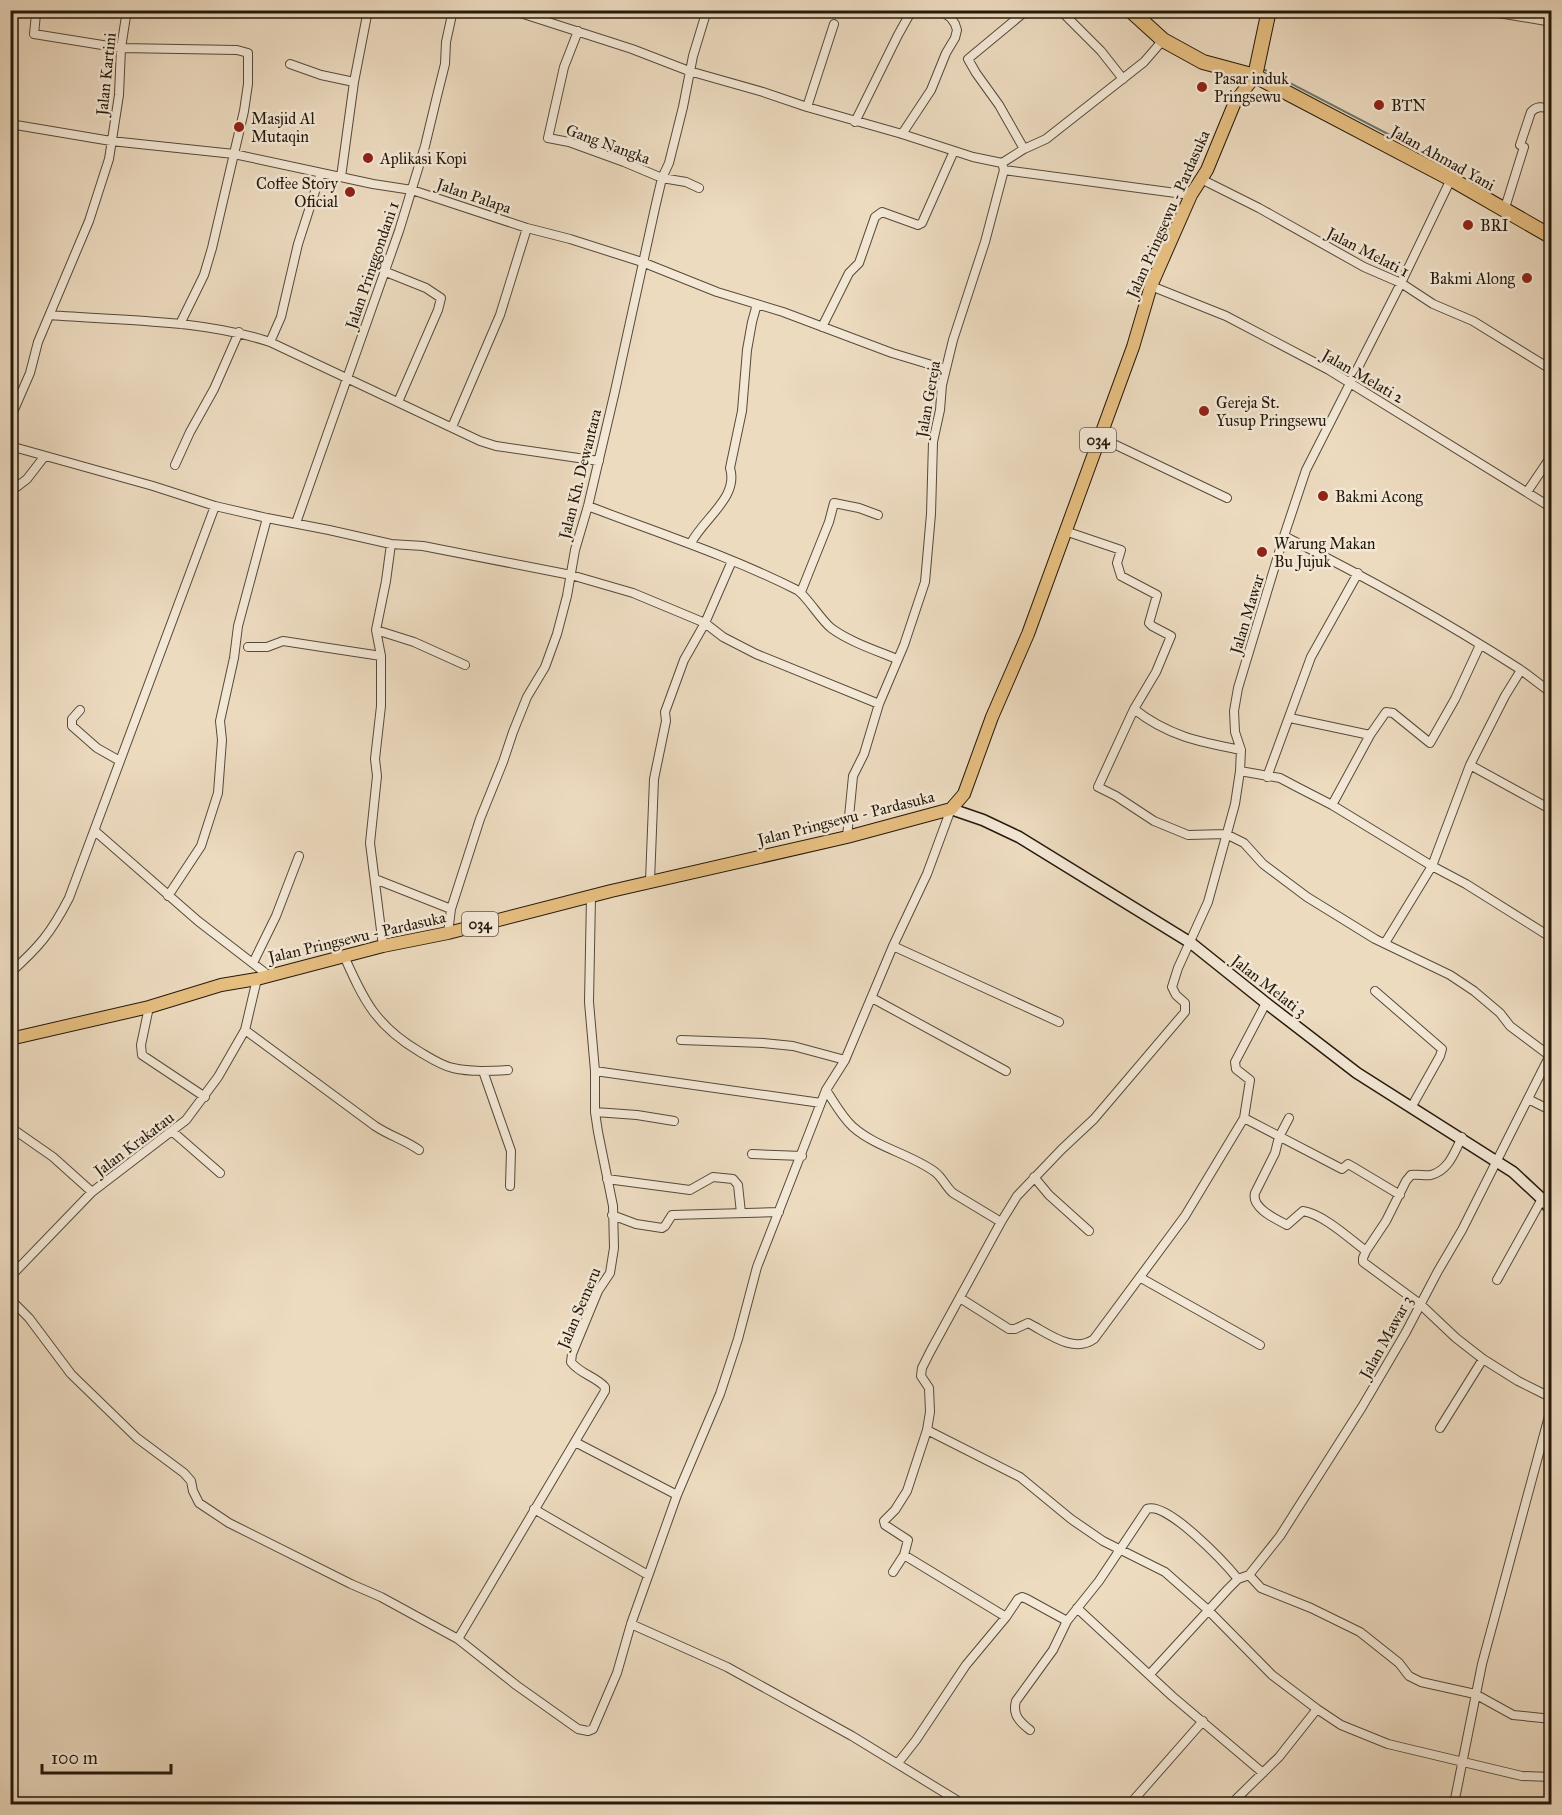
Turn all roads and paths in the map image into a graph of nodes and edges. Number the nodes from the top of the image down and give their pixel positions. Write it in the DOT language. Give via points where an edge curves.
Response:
graph roads {
  1 [pos="12,10"];
  2 [pos="127,10"];
  3 [pos="368,10"];
  4 [pos="453,10"];
  5 [pos="707,10"];
  6 [pos="912,10"];
  7 [pos="940,10"];
  8 [pos="1027,10"];
  9 [pos="1060,10"];
  10 [pos="1130,10"];
  11 [pos="1269,10"];
  12 [pos="1481,10"];
  13 [pos="516,11"];
  14 [pos="1551,22"];
  15 [pos="834,24"];
  16 [pos="578,31"];
  17 [pos="1163,40"];
  18 [pos="121,48"];
  19 [pos="290,64"];
  20 [pos="689,71"];
  21 [pos="1255,76"];
  22 [pos="1123,79"];
  23 [pos="354,82"];
  24 [pos="807,107"];
  25 [pos="1551,109"];
  26 [pos="855,122"];
  27 [pos="10,124"];
  28 [pos="902,134"];
  29 [pos="111,141"];
  30 [pos="1024,149"];
  31 [pos="954,151"];
  32 [pos="234,154"];
  33 [pos="1003,167"];
  34 [pos="321,173"];
  35 [pos="341,177"];
  36 [pos="662,178"];
  37 [pos="1201,179"];
  38 [pos="1450,179"];
  39 [pos="699,188"];
  40 [pos="411,190"];
  41 [pos="1191,195"];
  42 [pos="1504,211"];
  43 [pos="526,228"];
  44 [pos="1551,237"];
  45 [pos="642,262"];
  46 [pos="386,272"];
  47 [pos="1401,283"];
  48 [pos="1150,286"];
  49 [pos="757,304"];
  50 [pos="50,315"];
  51 [pos="180,324"];
  52 [pos="822,327"];
  53 [pos="239,332"];
  54 [pos="270,342"];
  55 [pos="945,369"];
  56 [pos="1551,370"];
  57 [pos="346,377"];
  58 [pos="1349,383"];
  59 [pos="398,402"];
  60 [pos="10,419"];
  61 [pos="452,427"];
  62 [pos="1099,437"];
  63 [pos="10,446"];
  64 [pos="1551,455"];
  65 [pos="44,457"];
  66 [pos="599,461"];
  67 [pos="176,465"];
  68 [pos="10,492"];
  69 [pos="1527,492"];
  70 [pos="1227,498"];
  71 [pos="215,506"];
  72 [pos="588,506"];
  73 [pos="1551,508"];
  74 [pos="878,515"];
  75 [pos="267,518"];
  76 [pos="296,523"];
  77 [pos="1065,531"];
  78 [pos="1284,536"];
  79 [pos="691,543"];
  80 [pos="391,544"];
  81 [pos="732,561"];
  82 [pos="1358,573"];
  83 [pos="571,575"];
  84 [pos="801,592"];
  85 [pos="705,623"];
  86 [pos="376,630"];
  87 [pos="1480,645"];
  88 [pos="248,647"];
  89 [pos="381,656"];
  90 [pos="897,659"];
  91 [pos="465,665"];
  92 [pos="1521,670"];
  93 [pos="1551,693"];
  94 [pos="879,704"];
  95 [pos="1134,709"];
  96 [pos="80,711"];
  97 [pos="1290,718"];
  98 [pos="1370,735"];
  99 [pos="1241,750"];
  100 [pos="120,762"];
  101 [pos="1470,765"];
  102 [pos="1240,771"];
  103 [pos="1268,777"];
  104 [pos="1332,805"];
  105 [pos="951,809"];
  106 [pos="1551,810"];
  107 [pos="95,831"];
  108 [pos="1226,834"];
  109 [pos="847,837"];
  110 [pos="299,856"];
  111 [pos="1432,866"];
  112 [pos="375,879"];
  113 [pos="650,881"];
  114 [pos="168,896"];
  115 [pos="591,896"];
  116 [pos="451,909"];
  117 [pos="448,933"];
  118 [pos="1551,938"];
  119 [pos="1191,943"];
  120 [pos="1385,943"];
  121 [pos="382,946"];
  122 [pos="893,946"];
  123 [pos="344,956"];
  124 [pos="253,963"];
  125 [pos="10,973"];
  126 [pos="262,977"];
  127 [pos="1375,991"];
  128 [pos="872,998"];
  129 [pos="1266,1004"];
  130 [pos="149,1007"];
  131 [pos="1059,1022"];
  132 [pos="245,1030"];
  133 [pos="10,1039"];
  134 [pos="681,1040"];
  135 [pos="1551,1054"];
  136 [pos="846,1060"];
  137 [pos="508,1070"];
  138 [pos="483,1071"];
  139 [pos="595,1071"];
  140 [pos="1006,1071"];
  141 [pos="826,1090"];
  142 [pos="205,1097"];
  143 [pos="1528,1099"];
  144 [pos="821,1103"];
  145 [pos="1412,1106"];
  146 [pos="1551,1111"];
  147 [pos="596,1113"];
  148 [pos="1244,1118"];
  149 [pos="1290,1118"];
  150 [pos="674,1121"];
  151 [pos="10,1127"];
  152 [pos="172,1132"];
  153 [pos="1279,1137"];
  154 [pos="1462,1137"];
  155 [pos="419,1150"];
  156 [pos="752,1154"];
  157 [pos="802,1156"];
  158 [pos="1496,1161"];
  159 [pos="220,1173"];
  160 [pos="1034,1177"];
  161 [pos="607,1179"];
  162 [pos="510,1186"];
  163 [pos="92,1192"];
  164 [pos="1400,1195"];
  165 [pos="1542,1199"];
  166 [pos="1551,1211"];
  167 [pos="780,1212"];
  168 [pos="741,1213"];
  169 [pos="612,1215"];
  170 [pos="1001,1222"];
  171 [pos="1089,1231"];
  172 [pos="1366,1251"];
  173 [pos="10,1276"];
  174 [pos="1141,1278"];
  175 [pos="1497,1280"];
  176 [pos="960,1298"];
  177 [pos="10,1299"];
  178 [pos="1420,1304"];
  179 [pos="1260,1345"];
  180 [pos="1483,1359"];
  181 [pos="1551,1398"];
  182 [pos="1551,1405"];
  183 [pos="1440,1428"];
  184 [pos="927,1430"];
  185 [pos="575,1442"];
  186 [pos="677,1495"];
  187 [pos="534,1509"];
  188 [pos="1118,1549"];
  189 [pos="904,1555"];
  190 [pos="893,1572"];
  191 [pos="648,1575"];
  192 [pos="1249,1575"];
  193 [pos="1238,1579"];
  194 [pos="1077,1608"];
  195 [pos="1208,1610"];
  196 [pos="1006,1617"];
  197 [pos="1067,1621"];
  198 [pos="631,1624"];
  199 [pos="458,1639"];
  200 [pos="1150,1674"];
  201 [pos="1475,1695"];
  202 [pos="1317,1709"];
  203 [pos="1551,1719"];
  204 [pos="1203,1721"];
  205 [pos="1030,1730"];
  206 [pos="1463,1761"];
  207 [pos="898,1762"];
  208 [pos="1263,1773"];
  209 [pos="1551,1778"];
  210 [pos="963,1804"];
  211 [pos="1130,1804"];
  212 [pos="1231,1804"];
  213 [pos="1454,1804"];
  1 -- 18 [label="street" via="36,14 34,34"];
  2 -- 18 [label="street, Jalan Kartini"];
  3 -- 23 [label="street"];
  4 -- 40 [label="street, Jalan Pringgondani 1" via="445,64"];
  5 -- 20 [label="street, Jalan Kh. Dewantara"];
  6 -- 26 [label="street"];
  7 -- 28 [label="street" via="955,24 956,38 932,90"];
  8 -- 30 [label="street" via="968,59"];
  9 -- 22 [label="street"];
  10 -- 17 [label="highway, Jalan Ahmad Yani"];
  11 -- 21 [label="highway"];
  12 -- 14 [label="street"];
  13 -- 16 [label="street"];
  15 -- 24 [label="street"];
  16 -- 20 [label="street"];
  16 -- 36 [label="street, Gang Nangka" via="564,67 548,138 602,153"];
  17 -- 21 [label="highway, Jalan Ahmad Yani" via="1203,62"];
  17 -- 22 [label="street"];
  18 -- 29 [label="street, Jalan Kartini" via="119,95"];
  18 -- 32 [label="street" via="248,53 247,93"];
  19 -- 23 [label="street"];
  20 -- 24 [label="street"];
  20 -- 36 [label="street, Jalan Kh. Dewantara" via="683,108"];
  21 -- 37 [label="main road, Jalan Pringsewu - Pardasuka / 034" via="1235,102"];
  21 -- 38 [label="highway, Jalan Ahmad Yani"];
  22 -- 30 [label="street" via="1046,139"];
  23 -- 35 [label="street"];
  24 -- 26 [label="street"];
  25 -- 42 [label="street" via="1540,106 1531,112"];
  26 -- 28 [label="street"];
  27 -- 29 [label="street, Jalan Palapa"];
  28 -- 31 [label="street"];
  29 -- 32 [label="street, Jalan Palapa"];
  29 -- 50 [label="street, Jalan Kartini" via="89,220"];
  30 -- 33 [label="street"];
  31 -- 33 [label="street"];
  31 -- 52 [label="street" via="922,223 882,212 875,217 859,263 849,273"];
  32 -- 34 [label="street, Jalan Palapa"];
  32 -- 51 [label="street" via="204,275"];
  33 -- 41 [label="street"];
  33 -- 55 [label="street, Jalan Gereja" via="985,242"];
  34 -- 35 [label="street, Jalan Palapa"];
  34 -- 54 [label="street" via="298,244 284,308"];
  35 -- 40 [label="street, Jalan Palapa"];
  36 -- 39 [label="street"];
  36 -- 45 [label="street, Jalan Kh. Dewantara"];
  37 -- 41 [label="main road, Jalan Pringsewu - Pardasuka / 034"];
  37 -- 47 [label="street, Jalan Melati 1"];
  38 -- 42 [label="highway, Jalan Ahmad Yani"];
  38 -- 47 [label="street, Jalan Mawar"];
  40 -- 43 [label="street, Jalan Palapa"];
  40 -- 46 [label="street, Jalan Pringgondani 1"];
  41 -- 48 [label="main road, Jalan Pringsewu - Pardasuka / 034"];
  42 -- 44 [label="highway, Jalan Ahmad Yani"];
  43 -- 45 [label="street, Jalan Palapa"];
  43 -- 61 [label="street" via="500,315"];
  45 -- 49 [label="street, Jalan Palapa"];
  45 -- 66 [label="street, Jalan Kh. Dewantara"];
  46 -- 57 [label="street, Jalan Pringgondani 1"];
  46 -- 59 [label="street" via="441,298"];
  47 -- 56 [label="street, Jalan Melati 1" via="1433,304 1473,321"];
  47 -- 58 [label="street, Jalan Mawar"];
  48 -- 58 [label="street, Jalan Melati 2" via="1226,316"];
  48 -- 62 [label="main road, Jalan Pringsewu - Pardasuka / 034"];
  49 -- 52 [label="street, Jalan Palapa"];
  49 -- 79 [label="street" via="730,468 731,487"];
  50 -- 51 [label="street"];
  50 -- 60 [label="street, Jalan Kartini"];
  51 -- 53 [label="street"];
  52 -- 55 [label="street, Jalan Palapa"];
  53 -- 54 [label="street"];
  53 -- 67 [label="street"];
  54 -- 57 [label="street"];
  55 -- 90 [label="street, Jalan Gereja" via="933,442 925,582"];
  57 -- 59 [label="street"];
  57 -- 76 [label="street, Jalan Pringgondani 1"];
  58 -- 69 [label="street, Jalan Melati 2"];
  58 -- 78 [label="street, Jalan Mawar" via="1306,470"];
  59 -- 61 [label="street"];
  61 -- 66 [label="street" via="496,446"];
  62 -- 70 [label="street"];
  62 -- 77 [label="main road, Jalan Pringsewu - Pardasuka / 034"];
  63 -- 65 [label="street"];
  64 -- 69 [label="street"];
  65 -- 68 [label="street" via="27,479"];
  65 -- 71 [label="street"];
  66 -- 72 [label="street, Jalan Kh. Dewantara"];
  69 -- 73 [label="street, Jalan Melati 2"];
  71 -- 75 [label="street"];
  71 -- 100 [label="street"];
  72 -- 79 [label="street"];
  72 -- 83 [label="street, Jalan Kh. Dewantara"];
  74 -- 84 [label="street" via="834,503"];
  75 -- 76 [label="street"];
  75 -- 114 [label="street" via="238,626 220,721 218,793 201,846"];
  76 -- 80 [label="street"];
  77 -- 95 [label="street" via="1121,550 1117,563 1121,576 1157,595 1149,623 1171,636"];
  77 -- 105 [label="main road, Jalan Pringsewu - Pardasuka / 034" via="964,794"];
  78 -- 82 [label="street"];
  78 -- 99 [label="street, Jalan Mawar" via="1236,699 1235,732"];
  79 -- 81 [label="street"];
  80 -- 83 [label="street" via="423,546"];
  80 -- 86 [label="street"];
  81 -- 84 [label="street"];
  81 -- 85 [label="street"];
  82 -- 87 [label="street"];
  82 -- 97 [label="street" via="1311,657"];
  83 -- 85 [label="street" via="633,593"];
  83 -- 116 [label="street, Jalan Kh. Dewantara" via="551,651 513,732"];
  84 -- 90 [label="street" via="829,627"];
  85 -- 94 [label="street" via="756,654"];
  85 -- 113 [label="street" via="684,660 666,712 654,779"];
  86 -- 89 [label="street"];
  86 -- 91 [label="street"];
  87 -- 92 [label="street"];
  87 -- 98 [label="street" via="1430,743 1393,713 1386,712"];
  88 -- 89 [label="street" via="267,647 283,641"];
  89 -- 112 [label="street" via="377,776 370,843"];
  90 -- 94 [label="street, Jalan Gereja"];
  92 -- 93 [label="street"];
  92 -- 101 [label="street"];
  94 -- 109 [label="street, Jalan Gereja" via="854,776"];
  95 -- 99 [label="street" via="1174,735"];
  95 -- 108 [label="street" via="1098,787 1154,821 1188,835"];
  96 -- 100 [label="street" via="72,719 72,726"];
  97 -- 98 [label="street"];
  97 -- 103 [label="street"];
  98 -- 104 [label="street"];
  99 -- 102 [label="street, Jalan Mawar"];
  100 -- 107 [label="street"];
  101 -- 106 [label="street"];
  101 -- 111 [label="street"];
  102 -- 103 [label="street"];
  102 -- 108 [label="street, Jalan Mawar" via="1236,804"];
  103 -- 104 [label="street" via="1280,778"];
  104 -- 111 [label="street"];
  105 -- 109 [label="main road, Jalan Pringsewu - Pardasuka / 034"];
  105 -- 119 [label="street, Jalan Melati 3" via="1019,837"];
  105 -- 122 [label="street" via="927,874"];
  107 -- 114 [label="street"];
  107 -- 125 [label="street" via="59,918 38,948"];
  108 -- 119 [label="street, Jalan Mawar" via="1208,902"];
  108 -- 120 [label="street" via="1244,843 1263,864 1307,897"];
  109 -- 113 [label="main road, Jalan Pringsewu - Pardasuka / 034"];
  110 -- 124 [label="street"];
  111 -- 118 [label="street"];
  111 -- 120 [label="street"];
  112 -- 116 [label="street"];
  112 -- 121 [label="street"];
  113 -- 115 [label="main road, Jalan Pringsewu - Pardasuka / 034"];
  114 -- 124 [label="street"];
  115 -- 117 [label="main road, Jalan Pringsewu - Pardasuka / 034"];
  115 -- 139 [label="street, Jalan Semeru" via="589,1002"];
  116 -- 117 [label="street, Jalan Kh. Dewantara"];
  117 -- 121 [label="main road, Jalan Pringsewu - Pardasuka / 034"];
  119 -- 129 [label="street, Jalan Melati 3"];
  119 -- 160 [label="street, Jalan Mawar" via="1172,987 1185,1003 1185,1012 1094,1119"];
  120 -- 135 [label="street" via="1474,991 1510,1026"];
  121 -- 123 [label="main road, Jalan Pringsewu - Pardasuka / 034"];
  122 -- 128 [label="street"];
  122 -- 131 [label="street"];
  123 -- 126 [label="main road, Jalan Pringsewu - Pardasuka / 034"];
  123 -- 138 [label="street" via="362,997 404,1043 451,1068"];
  124 -- 126 [label="street"];
  126 -- 130 [label="main road, Jalan Pringsewu - Pardasuka / 034"];
  126 -- 132 [label="street, Jalan Krakatau"];
  127 -- 145 [label="street" via="1442,1049"];
  128 -- 136 [label="street"];
  128 -- 140 [label="street"];
  129 -- 145 [label="street, Jalan Melati 3" via="1357,1073"];
  129 -- 148 [label="street" via="1235,1062 1236,1069 1250,1080"];
  130 -- 133 [label="main road, Jalan Pringsewu - Pardasuka / 034"];
  130 -- 142 [label="street" via="142,1055"];
  132 -- 142 [label="street, Jalan Krakatau"];
  132 -- 155 [label="street" via="375,1126"];
  134 -- 136 [label="street" via="793,1046"];
  135 -- 143 [label="street, Jalan Mawar 3"];
  136 -- 141 [label="street"];
  137 -- 138 [label="street"];
  138 -- 162 [label="street" via="511,1151"];
  139 -- 144 [label="street"];
  139 -- 147 [label="street, Jalan Semeru"];
  141 -- 144 [label="street"];
  141 -- 170 [label="street" via="855,1128 936,1172 953,1193"];
  142 -- 152 [label="street, Jalan Krakatau"];
  143 -- 146 [label="street"];
  143 -- 158 [label="street, Jalan Mawar 3"];
  144 -- 157 [label="street"];
  145 -- 154 [label="street, Jalan Melati 3"];
  147 -- 150 [label="street"];
  147 -- 161 [label="street, Jalan Semeru"];
  148 -- 153 [label="street"];
  148 -- 174 [label="street" via="1185,1216"];
  149 -- 153 [label="street"];
  151 -- 163 [label="street" via="53,1157"];
  152 -- 159 [label="street"];
  152 -- 163 [label="street, Jalan Krakatau"];
  153 -- 164 [label="street" via="1342,1169 1348,1164"];
  153 -- 172 [label="street" via="1255,1203 1287,1225 1303,1211 1309,1212"];
  154 -- 158 [label="street, Jalan Melati 3"];
  154 -- 164 [label="street" via="1448,1165 1428,1175 1411,1175"];
  156 -- 157 [label="street"];
  157 -- 167 [label="street"];
  158 -- 165 [label="street, Jalan Melati 3"];
  158 -- 178 [label="street, Jalan Mawar 3"];
  160 -- 170 [label="street"];
  160 -- 171 [label="street"];
  161 -- 168 [label="street" via="690,1190 713,1177 734,1179"];
  161 -- 169 [label="street, Jalan Semeru"];
  163 -- 173 [label="street, Jalan Krakatau"];
  164 -- 172 [label="street"];
  165 -- 166 [label="street, Jalan Melati 3"];
  165 -- 175 [label="street"];
  167 -- 168 [label="street"];
  167 -- 186 [label="street" via="757,1266 720,1394"];
  168 -- 169 [label="street" via="672,1215 662,1228"];
  169 -- 185 [label="street, Jalan Semeru" via="614,1248 610,1273 598,1291 571,1362 605,1387"];
  170 -- 176 [label="street"];
  172 -- 178 [label="street" via="1364,1262"];
  174 -- 176 [label="street" via="1087,1344 1069,1344 1028,1323 1015,1329 1005,1327"];
  174 -- 179 [label="street"];
  176 -- 184 [label="street" via="922,1368 921,1376 929,1388"];
  177 -- 199 [label="street" via="71,1374 137,1438 192,1482 199,1503"];
  178 -- 180 [label="street"];
  178 -- 192 [label="street, Jalan Mawar 3" via="1362,1407 1280,1536"];
  180 -- 181 [label="street"];
  180 -- 183 [label="street"];
  182 -- 201 [label="street"];
  184 -- 188 [label="street" via="1020,1477 1071,1519"];
  184 -- 189 [label="street" via="907,1491 884,1521 908,1540"];
  185 -- 186 [label="street"];
  185 -- 187 [label="street, Jalan Semeru"];
  186 -- 191 [label="street"];
  187 -- 191 [label="street"];
  187 -- 199 [label="street, Jalan Semeru"];
  188 -- 193 [label="street" via="1147,1509 1155,1508 1182,1523"];
  188 -- 194 [label="street"];
  188 -- 195 [label="street" via="1165,1572"];
  189 -- 190 [label="street"];
  189 -- 196 [label="street"];
  191 -- 198 [label="street"];
  192 -- 193 [label="street"];
  192 -- 201 [label="street" via="1261,1588 1360,1632 1421,1682"];
  193 -- 195 [label="street"];
  194 -- 197 [label="street"];
  194 -- 200 [label="street"];
  195 -- 200 [label="street"];
  195 -- 202 [label="street" via="1272,1675"];
  196 -- 197 [label="street" via="1022,1597"];
  196 -- 207 [label="street" via="953,1682"];
  197 -- 205 [label="street" via="1053,1650 1016,1701 1014,1711 1019,1722"];
  198 -- 199 [label="street" via="617,1673 593,1729 588,1731 578,1729"];
  198 -- 207 [label="street" via="727,1667"];
  200 -- 204 [label="street"];
  201 -- 203 [label="street" via="1513,1715"];
  201 -- 206 [label="street"];
  202 -- 206 [label="street" via="1370,1738"];
  202 -- 208 [label="street"];
  204 -- 208 [label="street"];
  204 -- 211 [label="street"];
  206 -- 209 [label="street" via="1522,1776"];
  206 -- 213 [label="street"];
  207 -- 210 [label="street"];
  208 -- 212 [label="street"];
}
